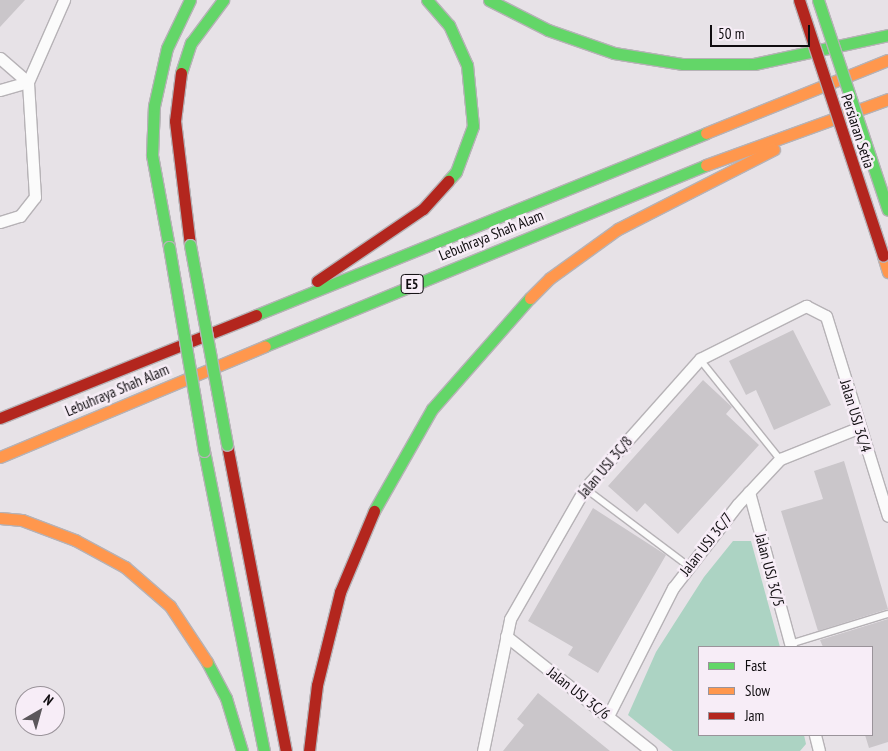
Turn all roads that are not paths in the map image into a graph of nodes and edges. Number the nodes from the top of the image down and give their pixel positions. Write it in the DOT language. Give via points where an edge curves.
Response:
graph roads {
  1 [pos="64,0"];
  2 [pos="190,0"];
  3 [pos="223,0"];
  4 [pos="426,0"];
  5 [pos="489,0"];
  6 [pos="799,0"];
  7 [pos="818,0"];
  8 [pos="888,35"];
  9 [pos="0,58"];
  10 [pos="888,60"];
  11 [pos="28,82"];
  12 [pos="0,90"];
  13 [pos="888,100"];
  14 [pos="827,121"];
  15 [pos="888,210"];
  16 [pos="0,222"];
  17 [pos="888,272"];
  18 [pos="300,295"];
  19 [pos="826,316"];
  20 [pos="700,359"];
  21 [pos="0,418"];
  22 [pos="860,427"];
  23 [pos="0,457"];
  24 [pos="780,460"];
  25 [pos="585,488"];
  26 [pos="749,492"];
  27 [pos="888,516"];
  28 [pos="0,518"];
  29 [pos="687,565"];
  30 [pos="888,614"];
  31 [pos="506,636"];
  32 [pos="791,646"];
  33 [pos="608,716"];
  34 [pos="815,736"];
  35 [pos="644,749"];
  36 [pos="242,751"];
  37 [pos="264,751"];
  38 [pos="286,751"];
  39 [pos="309,751"];
  40 [pos="483,751"];
  41 [pos="819,751"];
  1 -- 11 [label="street"];
  2 -- 37 [label="main road, bridge" via="167,48 154,106 152,155 204,451"];
  3 -- 38 [label="main road, bridge" via="191,43 179,80 175,121 190,245"];
  4 -- 18 [label="main road" via="449,25 467,65 473,126 456,172 423,210 346,258"];
  5 -- 8 [label="main road" via="548,30 614,53 683,64 754,64"];
  6 -- 17 [label="main road, Persiaran Setia, bridge"];
  7 -- 15 [label="main road, Persiaran Setia, bridge"];
  9 -- 11 [label="street"];
  10 -- 18 [label="main road, Lebuhraya Shah Alam / E5"];
  11 -- 12 [label="street"];
  11 -- 16 [label="street" via="35,197 20,216"];
  13 -- 14 [label="main road, Lebuhraya Shah Alam / E5"];
  14 -- 23 [label="main road, Lebuhraya Shah Alam / E5" via="547,229"];
  14 -- 39 [label="main road" via="618,229 550,278 432,409 386,483 340,592 316,685"];
  18 -- 21 [label="main road, Lebuhraya Shah Alam / E5"];
  19 -- 20 [label="street, Jalan USJ 3C/8" via="806,306"];
  19 -- 22 [label="street, Jalan USJ 3C/4"];
  20 -- 24 [label="lane"];
  20 -- 25 [label="street, Jalan USJ 3C/8"];
  22 -- 24 [label="street, Jalan USJ 3C/7"];
  22 -- 27 [label="street, Jalan USJ 3C/4"];
  24 -- 26 [label="street, Jalan USJ 3C/7"];
  25 -- 29 [label="lane"];
  25 -- 31 [label="street, Jalan USJ 3C/8" via="510,619"];
  26 -- 29 [label="street, Jalan USJ 3C/7"];
  26 -- 32 [label="street, Jalan USJ 3C/5"];
  28 -- 36 [label="main road" via="22,520 75,540 126,567 170,606 203,653 226,698"];
  29 -- 33 [label="street, Jalan USJ 3C/7"];
  30 -- 32 [label="lane"];
  31 -- 33 [label="street, Jalan USJ 3C/6"];
  31 -- 40 [label="street, Jalan USJ 3C/8"];
  33 -- 35 [label="street, Jalan USJ 3C/6"];
  34 -- 41 [label="street"];
}
